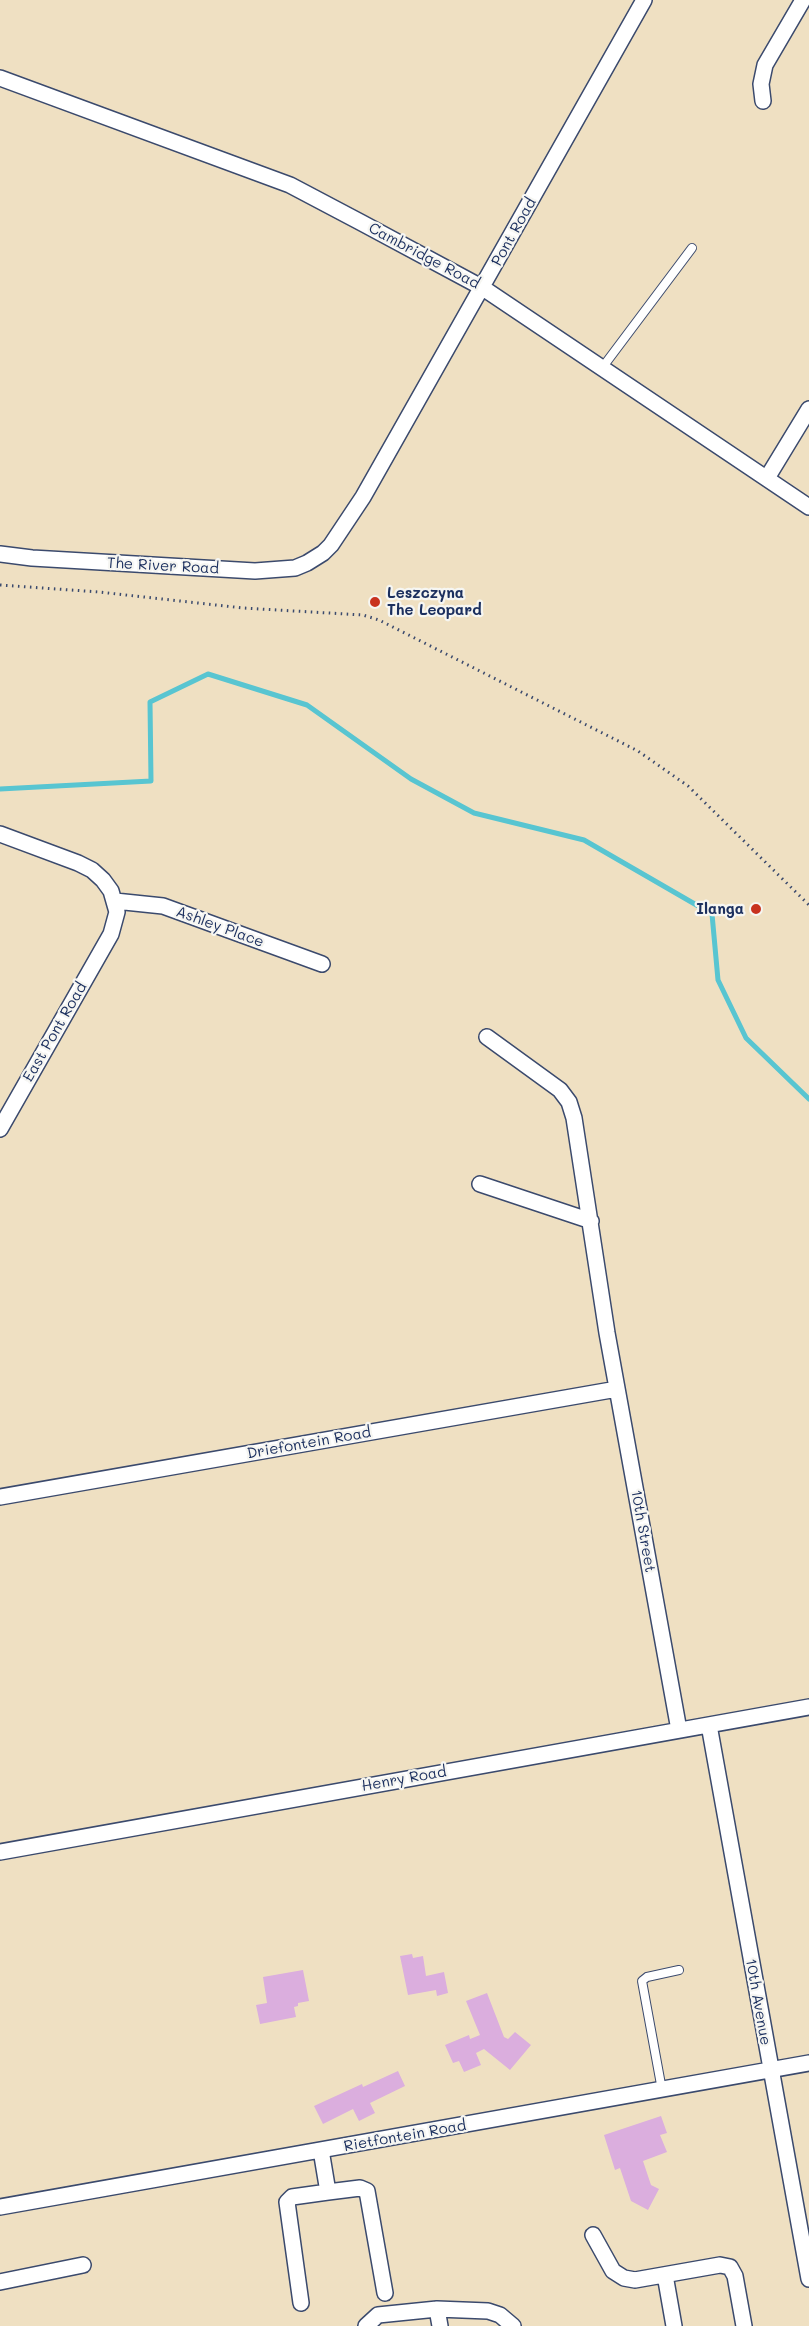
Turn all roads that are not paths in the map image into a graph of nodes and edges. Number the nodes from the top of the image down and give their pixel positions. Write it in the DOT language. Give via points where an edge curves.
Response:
graph roads {
  1 [pos="645,0"];
  2 [pos="803,0"];
  3 [pos="0,78"];
  4 [pos="763,101"];
  5 [pos="692,248"];
  6 [pos="483,288"];
  7 [pos="602,368"];
  8 [pos="809,410"];
  9 [pos="767,478"];
  10 [pos="809,507"];
  11 [pos="323,553"];
  12 [pos="0,554"];
  13 [pos="0,834"];
  14 [pos="115,901"];
  15 [pos="322,964"];
  16 [pos="487,1037"];
  17 [pos="0,1129"];
  18 [pos="480,1184"];
  19 [pos="591,1221"];
  20 [pos="617,1389"];
  21 [pos="0,1497"];
  22 [pos="809,1707"];
  23 [pos="709,1725"];
  24 [pos="679,1730"];
  25 [pos="0,1852"];
  26 [pos="679,1971"];
  27 [pos="809,2063"];
  28 [pos="770,2070"];
  29 [pos="662,2090"];
  30 [pos="321,2150"];
  31 [pos="328,2192"];
  32 [pos="0,2207"];
  33 [pos="593,2235"];
  34 [pos="83,2265"];
  35 [pos="665,2275"];
  36 [pos="809,2279"];
  37 [pos="0,2282"];
  38 [pos="386,2292"];
  39 [pos="301,2303"];
  40 [pos="437,2309"];
  41 [pos="366,2326"];
  42 [pos="440,2326"];
  43 [pos="513,2326"];
  44 [pos="674,2326"];
  45 [pos="744,2326"];
  1 -- 6 [label="street, Pont Road"];
  2 -- 4 [label="street" via="765,66"];
  3 -- 6 [label="street, Cambridge Road" via="290,185"];
  5 -- 7 [label="lane"];
  6 -- 7 [label="street, Cambridge Road"];
  6 -- 11 [label="street, Pont Road" via="363,497"];
  7 -- 9 [label="street, Cambridge Road"];
  8 -- 9 [label="street"];
  9 -- 10 [label="street, Cambridge Road"];
  11 -- 12 [label="street, The River Road" via="295,568 255,571"];
  13 -- 14 [label="street" via="92,870"];
  14 -- 15 [label="street, Ashley Place" via="163,906"];
  14 -- 17 [label="street, East Pont Road" via="111,934"];
  16 -- 19 [label="street, 10th Street" via="545,1078 569,1102"];
  18 -- 19 [label="street"];
  19 -- 20 [label="street, 10th Street"];
  20 -- 21 [label="street, Driefontein Road"];
  20 -- 24 [label="street, 10th Street"];
  22 -- 23 [label="street, Henry Road"];
  23 -- 24 [label="street, Henry Road"];
  23 -- 28 [label="street, 10th Avenue"];
  24 -- 25 [label="street, Henry Road"];
  26 -- 29 [label="lane" via="642,1981"];
  27 -- 28 [label="street, Rietfontein Road"];
  28 -- 29 [label="street, Rietfontein Road"];
  28 -- 36 [label="street, 10th Avenue"];
  29 -- 30 [label="street, Rietfontein Road"];
  30 -- 31 [label="street"];
  30 -- 32 [label="street, Rietfontein Road"];
  31 -- 38 [label="street" via="360,2188 367,2191"];
  31 -- 39 [label="street" via="292,2197 287,2202"];
  33 -- 35 [label="street" via="613,2271 624,2278"];
  34 -- 37 [label="street"];
  35 -- 44 [label="street"];
  35 -- 45 [label="street" via="720,2265 730,2268"];
  40 -- 41 [label="street" via="378,2315"];
  40 -- 42 [label="street"];
  40 -- 43 [label="street" via="488,2311"];
}
